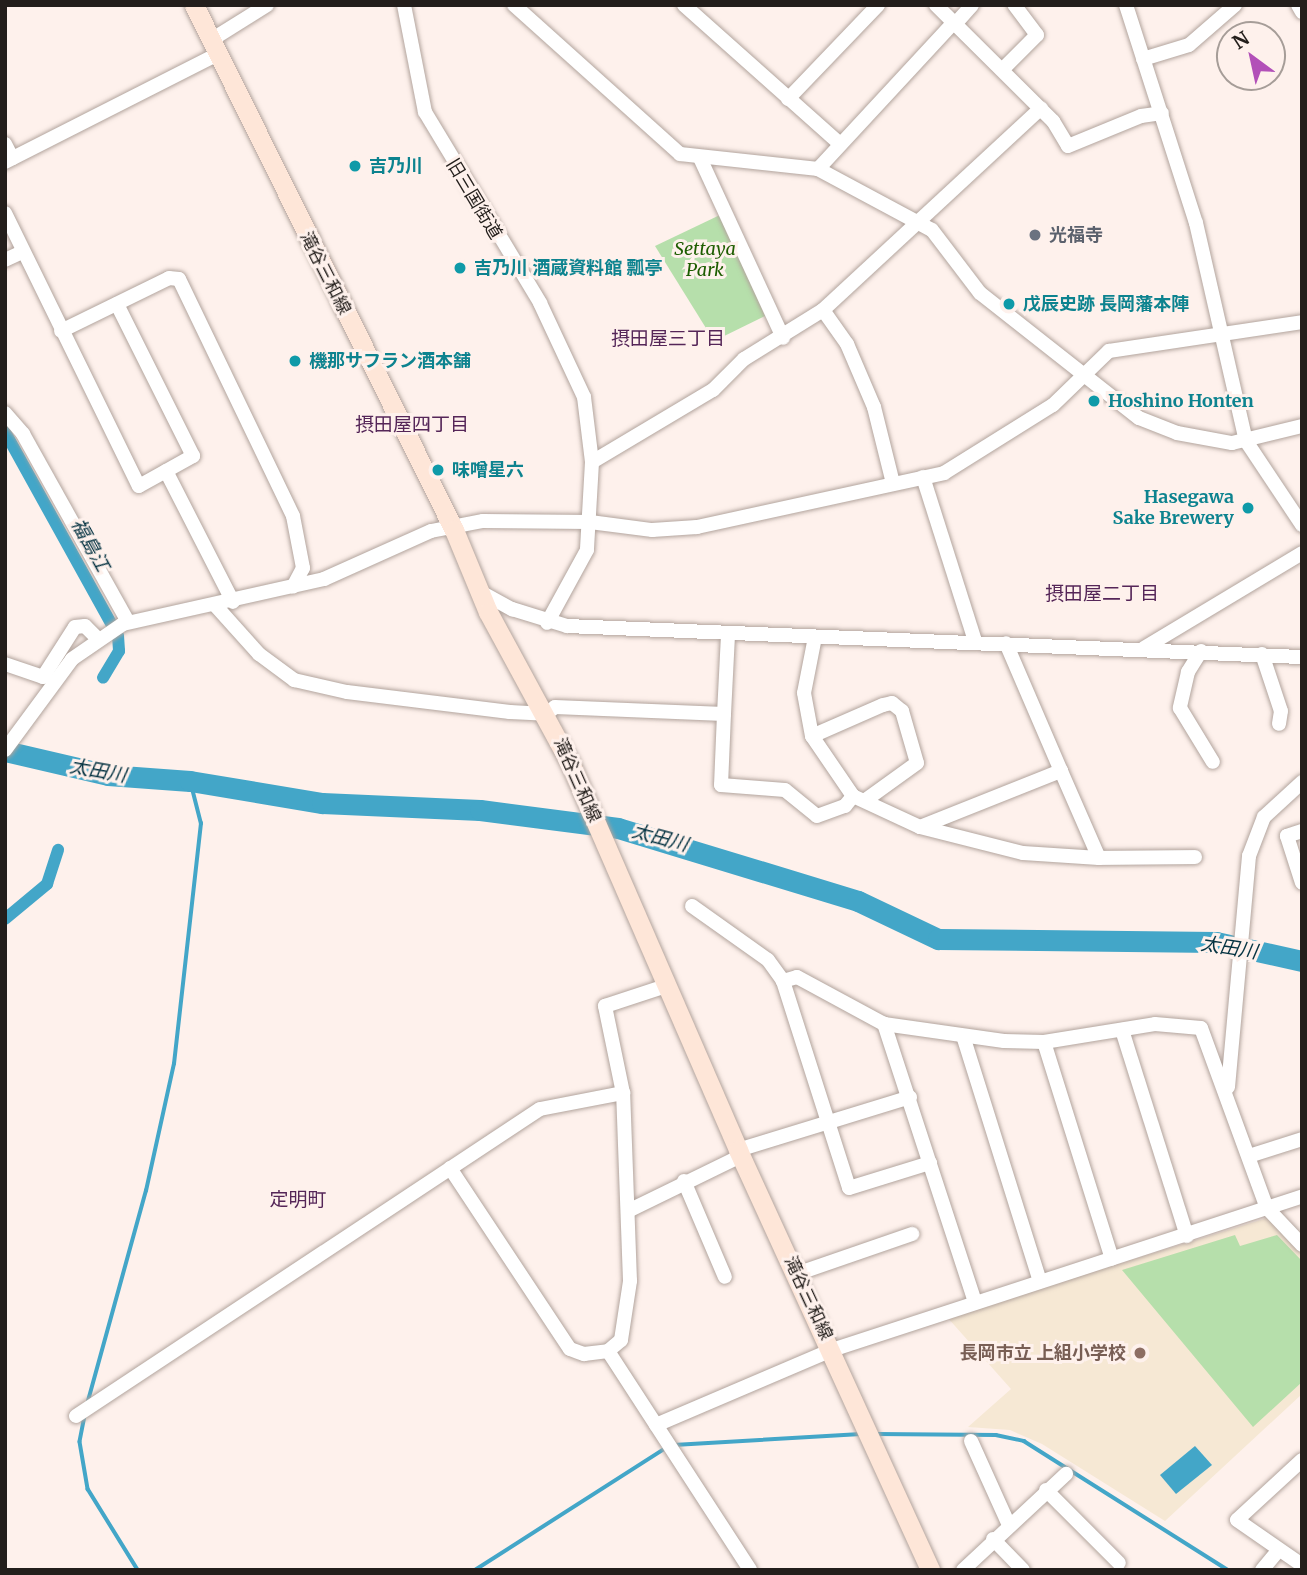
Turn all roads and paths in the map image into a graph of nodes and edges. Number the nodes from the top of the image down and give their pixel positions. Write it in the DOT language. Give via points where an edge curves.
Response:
graph roads {
  1 [pos="194,5"];
  2 [pos="267,5"];
  3 [pos="404,5"];
  4 [pos="514,5"];
  5 [pos="878,5"];
  6 [pos="936,5"];
  7 [pos="972,5"];
  8 [pos="1014,5"];
  9 [pos="1126,5"];
  10 [pos="1235,5"];
  11 [pos="1298,5"];
  12 [pos="685,6"];
  13 [pos="1302,12"];
  14 [pos="955,22"];
  15 [pos="214,47"];
  16 [pos="1143,59"];
  17 [pos="1003,69"];
  18 [pos="788,99"];
  19 [pos="1041,108"];
  20 [pos="1162,113"];
  21 [pos="838,142"];
  22 [pos="5,144"];
  23 [pos="700,159"];
  24 [pos="9,160"];
  25 [pos="818,169"];
  26 [pos="5,213"];
  27 [pos="921,223"];
  28 [pos="22,252"];
  29 [pos="5,260"];
  30 [pos="117,304"];
  31 [pos="823,310"];
  32 [pos="1302,322"];
  33 [pos="61,331"];
  34 [pos="1222,334"];
  35 [pos="783,338"];
  36 [pos="1084,378"];
  37 [pos="5,413"];
  38 [pos="1302,426"];
  39 [pos="1245,441"];
  40 [pos="592,462"];
  41 [pos="166,471"];
  42 [pos="923,477"];
  43 [pos="893,483"];
  44 [pos="590,522"];
  45 [pos="1302,525"];
  46 [pos="454,530"];
  47 [pos="1302,553"];
  48 [pos="293,587"];
  49 [pos="477,590"];
  50 [pos="233,602"];
  51 [pos="215,605"];
  52 [pos="547,622"];
  53 [pos="125,623"];
  54 [pos="728,634"];
  55 [pos="100,635"];
  56 [pos="815,637"];
  57 [pos="975,641"];
  58 [pos="1006,643"];
  59 [pos="1142,649"];
  60 [pos="1201,650"];
  61 [pos="1262,654"];
  62 [pos="1302,657"];
  63 [pos="5,664"];
  64 [pos="546,714"];
  65 [pos="724,714"];
  66 [pos="1279,724"];
  67 [pos="812,736"];
  68 [pos="5,750"];
  69 [pos="1213,762"];
  70 [pos="1061,771"];
  71 [pos="1302,782"];
  72 [pos="860,797"];
  73 [pos="920,827"];
  74 [pos="1302,831"];
  75 [pos="1195,857"];
  76 [pos="1099,858"];
  77 [pos="1302,883"];
  78 [pos="692,906"];
  79 [pos="783,981"];
  80 [pos="666,986"];
  81 [pos="884,1024"];
  82 [pos="1122,1030"];
  83 [pos="964,1039"];
  84 [pos="1044,1042"];
  85 [pos="1228,1092"];
  86 [pos="623,1093"];
  87 [pos="910,1097"];
  88 [pos="827,1124"];
  89 [pos="1302,1139"];
  90 [pos="740,1153"];
  91 [pos="1251,1156"];
  92 [pos="930,1163"];
  93 [pos="450,1168"];
  94 [pos="684,1181"];
  95 [pos="1302,1196"];
  96 [pos="1267,1208"];
  97 [pos="628,1211"];
  98 [pos="912,1234"];
  99 [pos="1188,1236"];
  100 [pos="1302,1245"];
  101 [pos="1112,1259"];
  102 [pos="796,1274"];
  103 [pos="725,1277"];
  104 [pos="1040,1281"];
  105 [pos="975,1302"];
  106 [pos="832,1350"];
  107 [pos="608,1351"];
  108 [pos="76,1416"];
  109 [pos="656,1424"];
  110 [pos="971,1441"];
  111 [pos="1302,1460"];
  112 [pos="1066,1474"];
  113 [pos="1046,1490"];
  114 [pos="1009,1525"];
  115 [pos="993,1539"];
  116 [pos="1279,1550"];
  117 [pos="1119,1563"];
  118 [pos="1302,1565"];
  119 [pos="927,1568"];
  120 [pos="750,1570"];
  121 [pos="963,1570"];
  122 [pos="1023,1570"];
  123 [pos="1262,1570"];
  1 -- 15 [label="main road, 滝谷三和線"];
  2 -- 15 [label="street"];
  3 -- 40 [label="street, 旧三国街道" via="425,113 540,303 581,385"];
  4 -- 23 [label="street" via="664,142 680,154"];
  5 -- 18 [label="street"];
  6 -- 14 [label="street"];
  7 -- 14 [label="street"];
  8 -- 17 [label="street" via="1037,35"];
  9 -- 16 [label="street"];
  10 -- 16 [label="street" via="1189,45"];
  11 -- 13 [label="street"];
  12 -- 18 [label="street"];
  14 -- 17 [label="street"];
  14 -- 21 [label="street"];
  15 -- 24 [label="street"];
  15 -- 46 [label="main road, 滝谷三和線"];
  16 -- 20 [label="street"];
  17 -- 19 [label="street"];
  18 -- 21 [label="street"];
  19 -- 20 [label="street" via="1068,146 1141,116"];
  19 -- 27 [label="street"];
  20 -- 34 [label="street"];
  21 -- 25 [label="street"];
  22 -- 24 [label="street"];
  23 -- 25 [label="street"];
  23 -- 35 [label="street"];
  25 -- 27 [label="street"];
  26 -- 28 [label="street"];
  27 -- 31 [label="street"];
  27 -- 36 [label="street" via="952,251 980,293"];
  28 -- 29 [label="street"];
  28 -- 33 [label="street"];
  30 -- 33 [label="street"];
  30 -- 41 [label="street" via="193,456"];
  30 -- 48 [label="street" via="169,278 181,283 293,516 303,568"];
  31 -- 35 [label="street"];
  31 -- 43 [label="street" via="847,344 874,407"];
  32 -- 34 [label="street"];
  33 -- 41 [label="street" via="139,486"];
  34 -- 36 [label="street" via="1119,347 1099,359"];
  34 -- 39 [label="street"];
  35 -- 40 [label="street" via="744,359 713,390"];
  36 -- 39 [label="street" via="1153,425 1223,442"];
  36 -- 42 [label="street" via="1011,435 961,465"];
  37 -- 53 [label="street" via="23,433"];
  38 -- 39 [label="street"];
  39 -- 45 [label="street"];
  40 -- 44 [label="street, 旧三国街道"];
  41 -- 50 [label="street"];
  42 -- 43 [label="street"];
  42 -- 57 [label="street"];
  43 -- 44 [label="street" via="696,527 652,530"];
  44 -- 46 [label="street" via="509,518"];
  44 -- 52 [label="street, 旧三国街道" via="581,566"];
  46 -- 48 [label="street" via="431,531 348,571"];
  46 -- 49 [label="main road, 滝谷三和線"];
  47 -- 59 [label="street"];
  48 -- 50 [label="street"];
  49 -- 52 [label="street"];
  49 -- 64 [label="main road, 滝谷三和線"];
  50 -- 51 [label="street"];
  51 -- 53 [label="street"];
  51 -- 64 [label="street" via="271,665 307,685"];
  52 -- 54 [label="street"];
  53 -- 55 [label="street"];
  54 -- 56 [label="street"];
  54 -- 65 [label="street"];
  55 -- 63 [label="street" via="85,626 75,627 43,677"];
  55 -- 68 [label="street" via="46,692"];
  56 -- 57 [label="street"];
  56 -- 67 [label="street" via="804,693"];
  57 -- 58 [label="street"];
  58 -- 59 [label="street"];
  58 -- 70 [label="street"];
  59 -- 60 [label="street"];
  60 -- 61 [label="street"];
  60 -- 69 [label="street" via="1188,672 1180,708"];
  61 -- 62 [label="street"];
  61 -- 66 [label="street" via="1282,711"];
  64 -- 65 [label="street" via="555,707"];
  64 -- 80 [label="main road, 滝谷三和線"];
  65 -- 72 [label="street" via="721,785 785,790 817,816"];
  67 -- 72 [label="street"];
  67 -- 72 [label="street" via="883,705 892,703 902,711 917,763"];
  70 -- 73 [label="street"];
  70 -- 76 [label="street"];
  71 -- 85 [label="street" via="1264,817 1249,856"];
  72 -- 73 [label="street"];
  73 -- 76 [label="street" via="1023,853"];
  74 -- 77 [label="street" via="1287,836"];
  75 -- 76 [label="street"];
  78 -- 79 [label="street" via="768,960"];
  79 -- 81 [label="street" via="797,977"];
  79 -- 88 [label="street"];
  80 -- 86 [label="street" via="605,1006"];
  80 -- 90 [label="main road, 滝谷三和線"];
  81 -- 83 [label="street"];
  81 -- 87 [label="street"];
  82 -- 84 [label="street"];
  82 -- 85 [label="street" via="1165,1024 1201,1028"];
  82 -- 99 [label="street"];
  83 -- 84 [label="street"];
  83 -- 104 [label="street"];
  84 -- 101 [label="street"];
  85 -- 91 [label="street"];
  86 -- 93 [label="street" via="540,1109"];
  86 -- 97 [label="street"];
  87 -- 88 [label="street"];
  87 -- 92 [label="street"];
  88 -- 90 [label="street"];
  88 -- 92 [label="street" via="849,1188"];
  89 -- 91 [label="street"];
  90 -- 94 [label="street"];
  90 -- 102 [label="main road, 滝谷三和線"];
  91 -- 96 [label="street"];
  92 -- 105 [label="street"];
  93 -- 107 [label="street" via="570,1349 584,1354"];
  93 -- 108 [label="street"];
  94 -- 97 [label="street"];
  94 -- 103 [label="street"];
  95 -- 96 [label="street"];
  96 -- 99 [label="street"];
  96 -- 100 [label="street"];
  97 -- 107 [label="street" via="627,1322 621,1340"];
  98 -- 102 [label="street"];
  99 -- 101 [label="street"];
  101 -- 104 [label="street"];
  102 -- 106 [label="main road, 滝谷三和線"];
  104 -- 105 [label="street"];
  105 -- 106 [label="street"];
  106 -- 109 [label="street"];
  106 -- 119 [label="main road, 滝谷三和線"];
  107 -- 109 [label="street"];
  109 -- 120 [label="street"];
  110 -- 114 [label="street"];
  111 -- 116 [label="street" via="1237,1520"];
  112 -- 113 [label="street"];
  113 -- 114 [label="street"];
  113 -- 117 [label="street"];
  114 -- 115 [label="street"];
  115 -- 121 [label="street"];
  115 -- 122 [label="street"];
  116 -- 118 [label="street"];
  116 -- 123 [label="street"];
}
